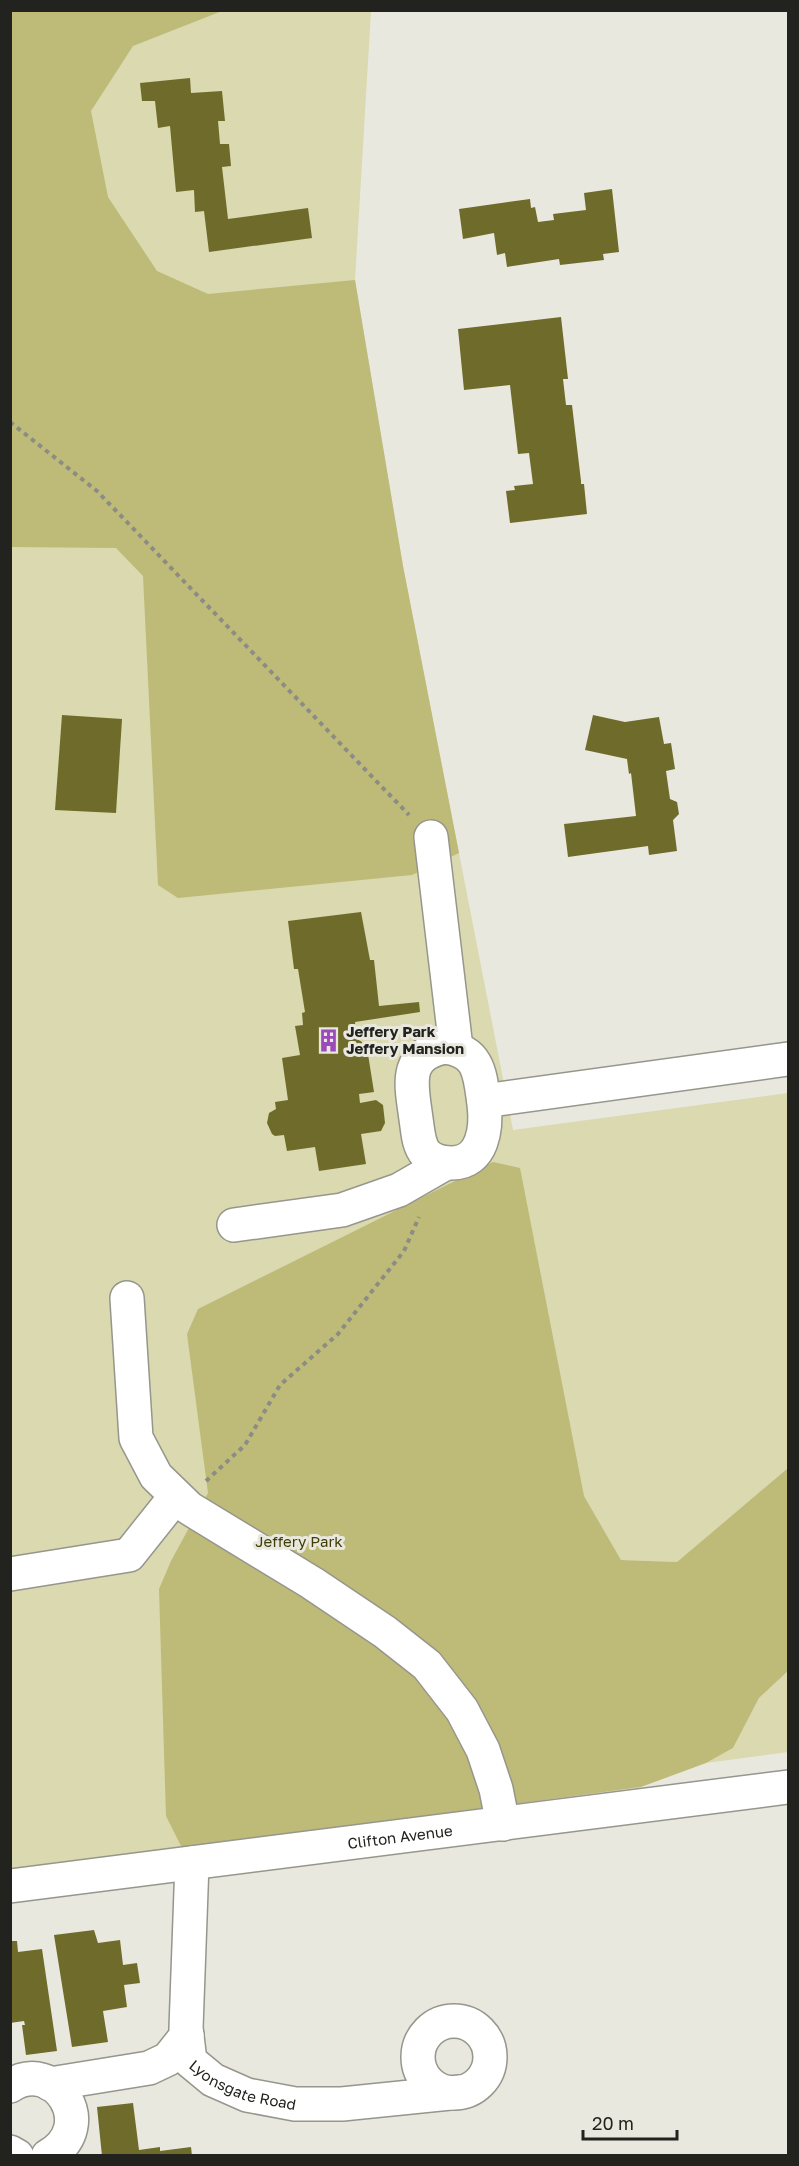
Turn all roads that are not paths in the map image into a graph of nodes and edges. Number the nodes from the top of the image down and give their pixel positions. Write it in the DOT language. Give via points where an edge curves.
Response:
graph roads {
  1 [pos="431,837"];
  2 [pos="456,1048"];
  3 [pos="789,1059"];
  4 [pos="483,1101"];
  5 [pos="438,1168"];
  6 [pos="234,1225"];
  7 [pos="127,1298"];
  8 [pos="176,1496"];
  9 [pos="10,1574"];
  10 [pos="789,1787"];
  11 [pos="503,1824"];
  12 [pos="192,1863"];
  13 [pos="10,1886"];
  14 [pos="188,2035"];
  15 [pos="50,2084"];
  16 [pos="10,2086"];
  17 [pos="460,2092"];
  18 [pos="10,2152"];
  19 [pos="17,2156"];
  20 [pos="48,2156"];
  1 -- 2 [label="street"];
  2 -- 4 [label="street" via="475,1062"];
  2 -- 5 [label="street" via="434,1049 416,1064 412,1074 420,1142"];
  3 -- 4 [label="street"];
  4 -- 5 [label="street" via="482,1142 476,1152"];
  5 -- 6 [label="street" via="399,1190 342,1209"];
  7 -- 8 [label="street" via="136,1438 156,1476"];
  8 -- 9 [label="street" via="129,1555"];
  8 -- 11 [label="street" via="189,1508 312,1582 427,1665 462,1710 483,1750"];
  10 -- 11 [label="street, Clifton Avenue"];
  11 -- 12 [label="street, Clifton Avenue"];
  12 -- 13 [label="street, Clifton Avenue"];
  12 -- 14 [label="street, Lyonsgate Road"];
  14 -- 15 [label="street" via="168,2059 149,2068"];
  14 -- 17 [label="street, Lyonsgate Road" via="190,2061 213,2080 247,2095 295,2104 330,2104"];
  15 -- 16 [label="street" via="26,2080"];
  15 -- 20 [label="street" via="65,2096 72,2114 66,2140"];
  18 -- 19 [label="street"];
}
